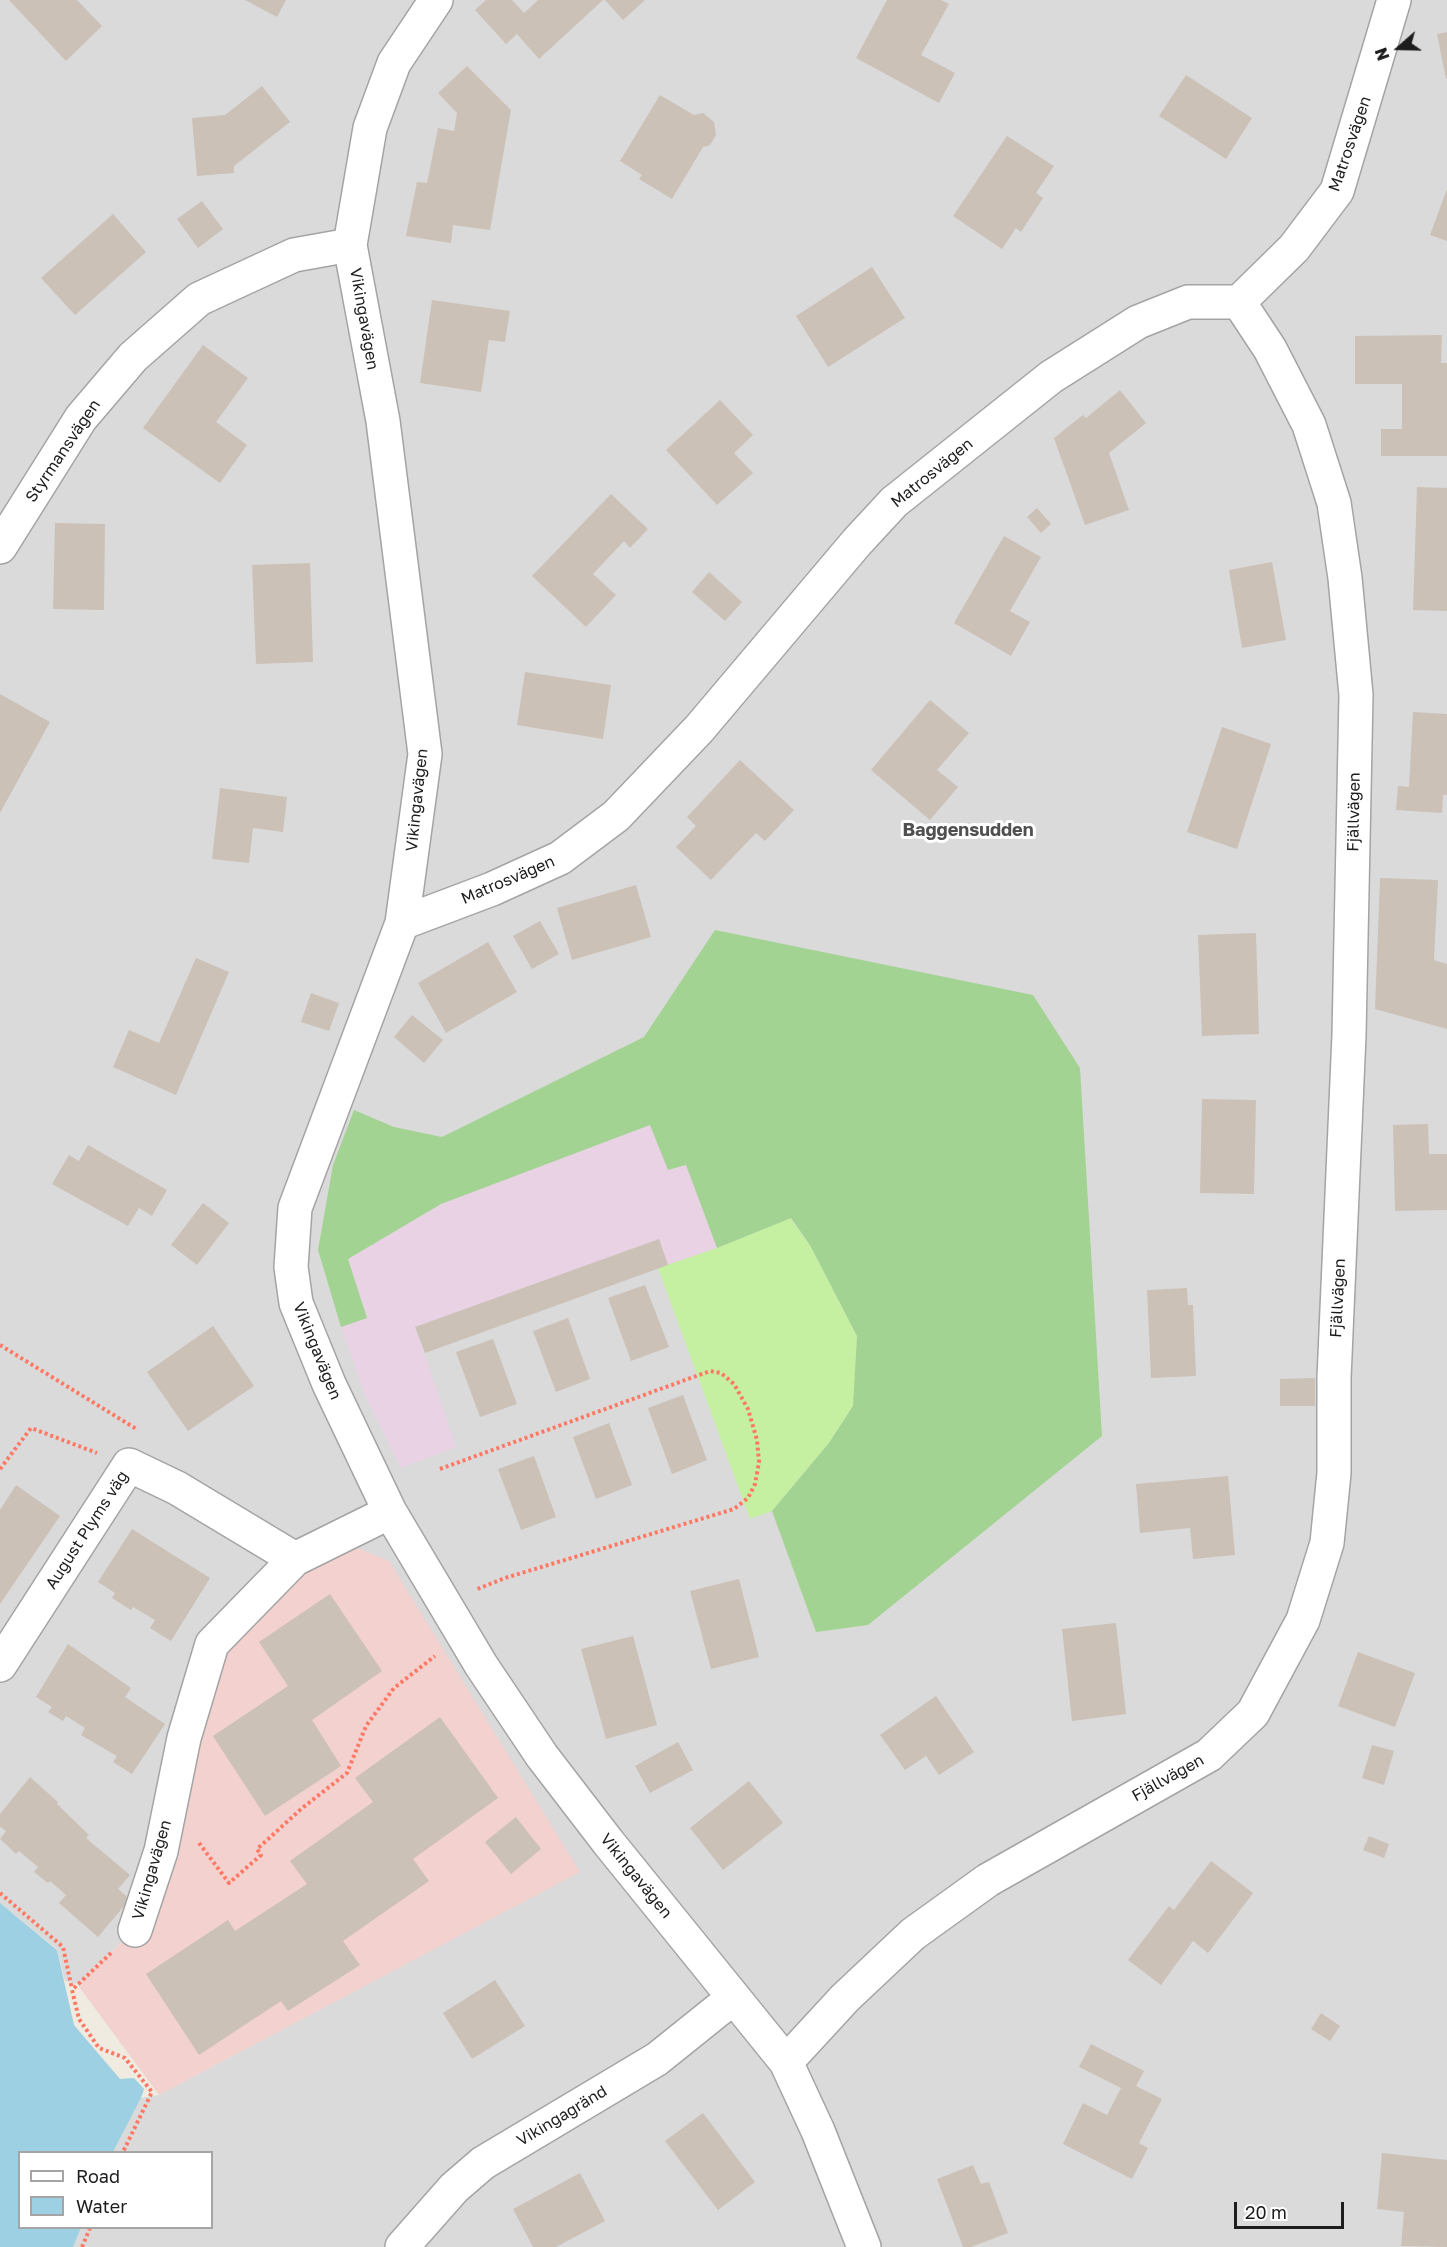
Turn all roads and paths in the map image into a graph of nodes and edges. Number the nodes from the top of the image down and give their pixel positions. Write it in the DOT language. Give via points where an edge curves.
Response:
graph roads {
  1 [pos="435,0"];
  2 [pos="1394,0"];
  3 [pos="350,245"];
  4 [pos="1239,302"];
  5 [pos="0,547"];
  6 [pos="402,923"];
  7 [pos="0,1346"];
  8 [pos="142,1432"];
  9 [pos="129,1465"];
  10 [pos="0,1469"];
  11 [pos="440,1469"];
  12 [pos="390,1512"];
  13 [pos="295,1559"];
  14 [pos="472,1591"];
  15 [pos="439,1654"];
  16 [pos="0,1665"];
  17 [pos="163,1838"];
  18 [pos="0,1893"];
  19 [pos="135,1930"];
  20 [pos="72,1990"];
  21 [pos="733,1998"];
  22 [pos="786,2062"];
  23 [pos="123,2151"];
  24 [pos="90,2229"];
  25 [pos="82,2247"];
  26 [pos="402,2247"];
  27 [pos="864,2247"];
  1 -- 3 [label="street, Vikingavägen" via="394,63 370,128"];
  2 -- 4 [label="street, Matrosvägen" via="1337,191 1293,248"];
  3 -- 5 [label="street, Styrmansvägen" via="294,255 199,299 133,357 81,418"];
  3 -- 6 [label="street, Vikingavägen" via="382,421 426,754"];
  4 -- 6 [label="street, Matrosvägen" via="1188,302 1138,322 1051,377 894,502 699,729 616,816 560,858"];
  4 -- 22 [label="street, Fjällvägen" via="1270,349 1309,424 1334,503 1356,694 1349,1035 1334,1378 1334,1473 1327,1543 1303,1620 1253,1713 1224,1741 1209,1755 988,1880 932,1920 845,1998"];
  6 -- 12 [label="street, Vikingavägen" via="295,1208 291,1267 296,1303 329,1384"];
  7 -- 8 [label="path"];
  9 -- 10 [label="path" via="31,1428"];
  9 -- 13 [label="street, August Plyms väg" via="177,1488"];
  9 -- 16 [label="street, August Plyms väg"];
  11 -- 14 [label="path" via="710,1371 721,1373 734,1384 748,1409 757,1440 755,1484 748,1498 734,1509"];
  12 -- 13 [label="street, Vikingavägen"];
  12 -- 21 [label="street, Vikingavägen" via="481,1665 542,1756"];
  13 -- 17 [label="street, Vikingavägen" via="212,1644 184,1738"];
  15 -- 17 [label="path" via="394,1688 366,1726 347,1773 257,1849 261,1855 229,1883 196,1839"];
  17 -- 19 [label="street, Vikingavägen"];
  18 -- 20 [label="path" via="63,1947"];
  19 -- 20 [label="path"];
  20 -- 23 [label="path" via="79,2019 99,2048 125,2058 152,2092"];
  21 -- 22 [label="street, Vikingavägen"];
  21 -- 26 [label="street, Vikingagränd" via="657,2059 483,2163 454,2188"];
  22 -- 27 [label="street, Vikingavägen"];
  24 -- 25 [label="path"];
}
